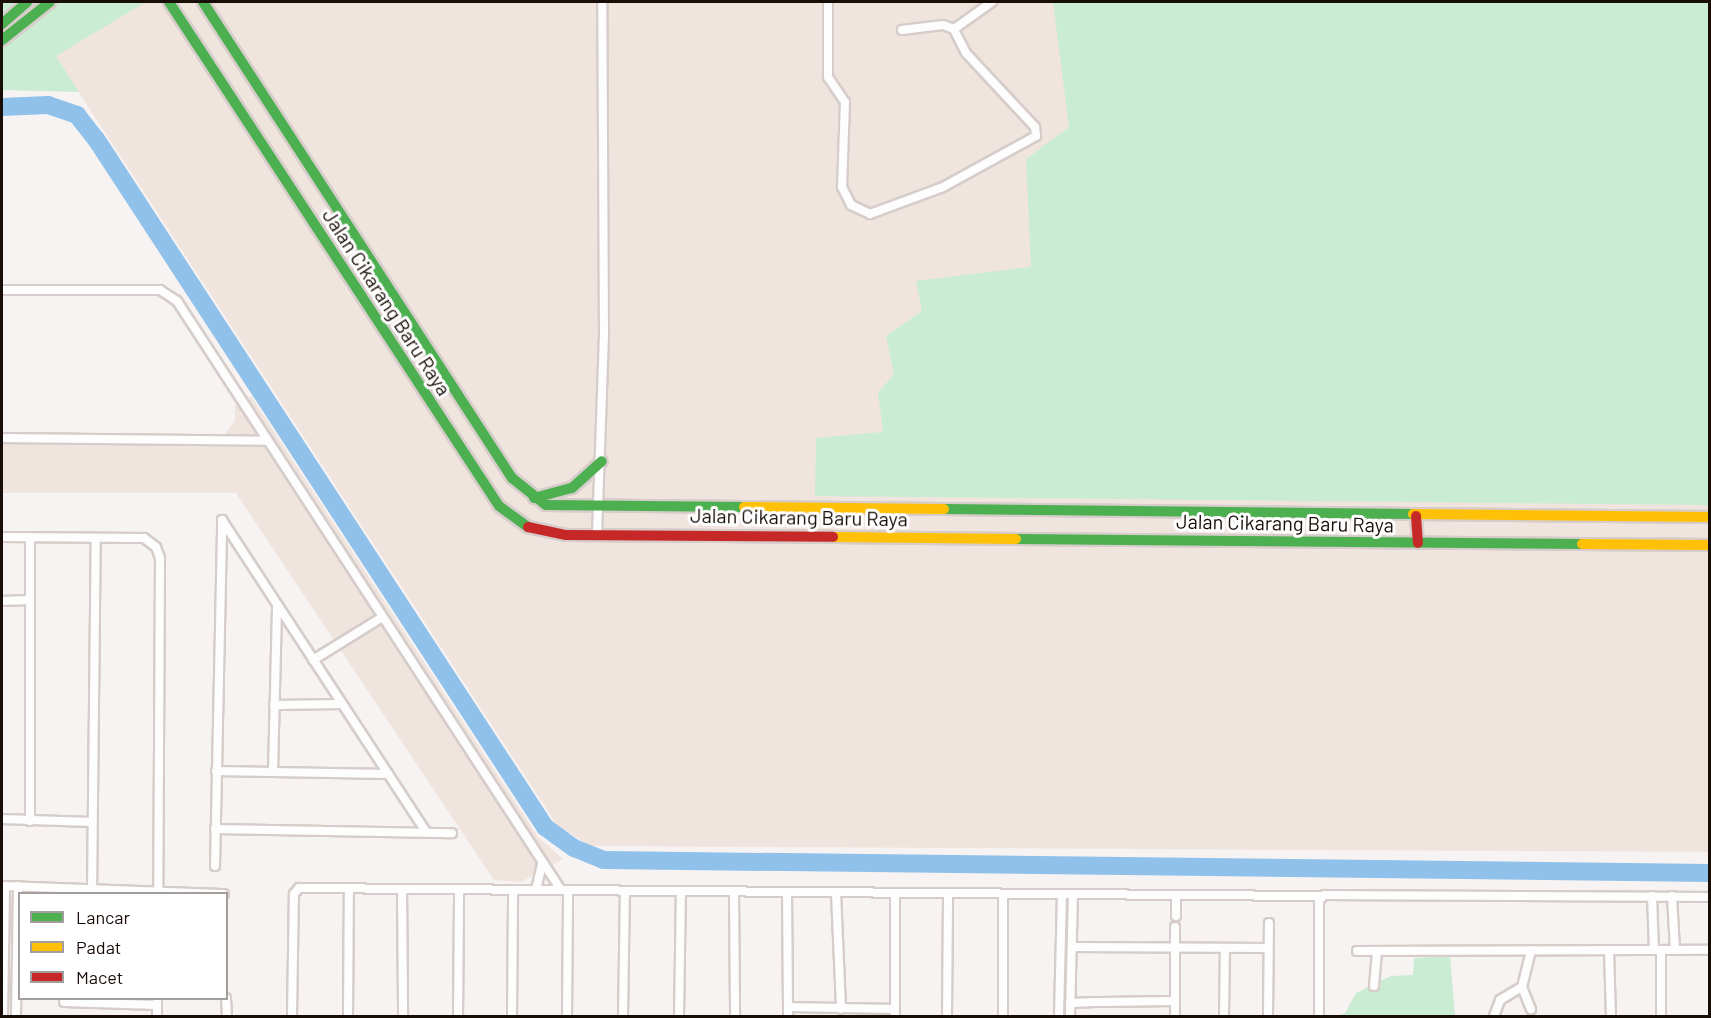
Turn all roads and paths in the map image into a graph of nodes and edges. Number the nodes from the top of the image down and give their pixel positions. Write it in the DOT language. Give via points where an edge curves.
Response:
graph roads {
  1 [pos="27,2"];
  2 [pos="50,2"];
  3 [pos="169,2"];
  4 [pos="203,2"];
  5 [pos="602,2"];
  6 [pos="828,2"];
  7 [pos="992,2"];
  8 [pos="2,24"];
  9 [pos="954,29"];
  10 [pos="902,30"];
  11 [pos="2,40"];
  12 [pos="2,290"];
  13 [pos="2,438"];
  14 [pos="267,441"];
  15 [pos="602,461"];
  16 [pos="534,498"];
  17 [pos="598,507"];
  18 [pos="1416,516"];
  19 [pos="1710,517"];
  20 [pos="597,535"];
  21 [pos="2,537"];
  22 [pos="30,537"];
  23 [pos="96,538"];
  24 [pos="1418,543"];
  25 [pos="1710,545"];
  26 [pos="30,600"];
  27 [pos="2,601"];
  28 [pos="277,606"];
  29 [pos="381,618"];
  30 [pos="313,660"];
  31 [pos="342,704"];
  32 [pos="274,705"];
  33 [pos="216,771"];
  34 [pos="273,772"];
  35 [pos="388,774"];
  36 [pos="2,819"];
  37 [pos="30,821"];
  38 [pos="92,822"];
  39 [pos="215,829"];
  40 [pos="426,832"];
  41 [pos="452,832"];
  42 [pos="542,863"];
  43 [pos="215,866"];
  44 [pos="3,886"];
  45 [pos="18,886"];
  46 [pos="349,888"];
  47 [pos="402,889"];
  48 [pos="459,889"];
  49 [pos="92,890"];
  50 [pos="513,890"];
  51 [pos="536,890"];
  52 [pos="564,890"];
  53 [pos="158,891"];
  54 [pos="625,891"];
  55 [pos="681,891"];
  56 [pos="180,892"];
  57 [pos="734,892"];
  58 [pos="787,892"];
  59 [pos="836,893"];
  60 [pos="895,893"];
  61 [pos="948,894"];
  62 [pos="1003,894"];
  63 [pos="1062,895"];
  64 [pos="1073,895"];
  65 [pos="1176,896"];
  66 [pos="1652,896"];
  67 [pos="1672,896"];
  68 [pos="1320,897"];
  69 [pos="1710,897"];
  70 [pos="1176,916"];
  71 [pos="1269,923"];
  72 [pos="1175,927"];
  73 [pos="1072,947"];
  74 [pos="1224,948"];
  75 [pos="1268,948"];
  76 [pos="1176,949"];
  77 [pos="1530,950"];
  78 [pos="1609,950"];
  79 [pos="1657,950"];
  80 [pos="1674,950"];
  81 [pos="1710,950"];
  82 [pos="1357,951"];
  83 [pos="1377,951"];
  84 [pos="1374,986"];
  85 [pos="1522,987"];
  86 [pos="226,1000"];
  87 [pos="1175,1000"];
  88 [pos="90,1001"];
  89 [pos="64,1002"];
  90 [pos="157,1002"];
  91 [pos="1070,1003"];
  92 [pos="788,1007"];
  93 [pos="841,1009"];
  94 [pos="1531,1009"];
  95 [pos="895,1013"];
  96 [pos="3,1017"];
  97 [pos="16,1017"];
  98 [pos="157,1017"];
  99 [pos="227,1017"];
  100 [pos="292,1017"];
  101 [pos="348,1017"];
  102 [pos="403,1017"];
  103 [pos="458,1017"];
  104 [pos="512,1017"];
  105 [pos="567,1017"];
  106 [pos="623,1017"];
  107 [pos="679,1017"];
  108 [pos="735,1017"];
  109 [pos="788,1017"];
  110 [pos="947,1017"];
  111 [pos="1002,1017"];
  112 [pos="1059,1017"];
  113 [pos="1070,1017"];
  114 [pos="1175,1017"];
  115 [pos="1224,1017"];
  116 [pos="1268,1017"];
  117 [pos="1319,1017"];
  118 [pos="1494,1017"];
  119 [pos="1611,1017"];
  120 [pos="1661,1017"];
  1 -- 8 [label="main road"];
  2 -- 11 [label="main road"];
  3 -- 20 [label="main road, Jalan Cikarang Baru Raya" via="499,506 519,525 540,532"];
  4 -- 16 [label="main road, Jalan Cikarang Baru Raya" via="512,478"];
  5 -- 15 [label="street"];
  6 -- 9 [label="street" via="828,77 845,102 842,187 858,212 885,212 1036,136 1035,126 966,53"];
  7 -- 9 [label="street"];
  9 -- 10 [label="street" via="943,25"];
  12 -- 14 [label="street" via="170,293"];
  13 -- 14 [label="street"];
  14 -- 29 [label="street"];
  15 -- 16 [label="main road" via="572,488"];
  15 -- 17 [label="street"];
  16 -- 17 [label="main road, Jalan Cikarang Baru Raya" via="558,507"];
  17 -- 18 [label="main road, Jalan Cikarang Baru Raya"];
  17 -- 20 [label="street"];
  18 -- 19 [label="main road, Jalan Cikarang Baru Raya"];
  18 -- 24 [label="main road"];
  20 -- 24 [label="main road, Jalan Cikarang Baru Raya"];
  21 -- 22 [label="street"];
  22 -- 23 [label="street"];
  22 -- 26 [label="street"];
  23 -- 38 [label="street"];
  23 -- 53 [label="street" via="144,538 160,558"];
  24 -- 25 [label="main road, Jalan Cikarang Baru Raya"];
  26 -- 27 [label="street"];
  26 -- 37 [label="street"];
  28 -- 30 [label="street"];
  28 -- 32 [label="street"];
  28 -- 33 [label="street" via="227,523 220,521"];
  29 -- 30 [label="street"];
  29 -- 42 [label="street"];
  30 -- 31 [label="street"];
  31 -- 32 [label="street"];
  31 -- 35 [label="street"];
  32 -- 34 [label="street"];
  33 -- 34 [label="street"];
  33 -- 39 [label="street"];
  34 -- 35 [label="street"];
  35 -- 40 [label="street"];
  36 -- 37 [label="street"];
  37 -- 38 [label="street"];
  38 -- 49 [label="street"];
  39 -- 40 [label="street"];
  39 -- 43 [label="street"];
  40 -- 41 [label="street"];
  42 -- 51 [label="street"];
  42 -- 52 [label="street"];
  44 -- 45 [label="street"];
  44 -- 96 [label="street"];
  45 -- 49 [label="street"];
  45 -- 97 [label="street"];
  46 -- 47 [label="street"];
  46 -- 100 [label="street" via="294,891"];
  46 -- 101 [label="street"];
  47 -- 48 [label="street"];
  47 -- 102 [label="street"];
  48 -- 50 [label="street"];
  48 -- 103 [label="street"];
  49 -- 53 [label="street"];
  50 -- 51 [label="street"];
  50 -- 104 [label="street"];
  51 -- 52 [label="street"];
  52 -- 54 [label="street"];
  52 -- 105 [label="street"];
  53 -- 56 [label="street"];
  54 -- 55 [label="street"];
  54 -- 106 [label="street"];
  55 -- 57 [label="street"];
  55 -- 107 [label="street"];
  57 -- 58 [label="street"];
  57 -- 108 [label="street"];
  58 -- 59 [label="street"];
  58 -- 92 [label="street"];
  59 -- 60 [label="street"];
  59 -- 93 [label="street"];
  60 -- 61 [label="street"];
  60 -- 95 [label="street"];
  61 -- 62 [label="street"];
  61 -- 110 [label="street"];
  62 -- 63 [label="street"];
  62 -- 111 [label="street"];
  63 -- 64 [label="street"];
  63 -- 112 [label="street"];
  64 -- 65 [label="street"];
  64 -- 73 [label="street"];
  65 -- 68 [label="street"];
  65 -- 70 [label="street"];
  66 -- 67 [label="street"];
  66 -- 68 [label="street"];
  66 -- 79 [label="street"];
  67 -- 69 [label="street"];
  67 -- 80 [label="street"];
  68 -- 117 [label="street"];
  71 -- 75 [label="street"];
  72 -- 76 [label="street"];
  73 -- 76 [label="street"];
  73 -- 91 [label="street"];
  74 -- 75 [label="street"];
  74 -- 76 [label="street"];
  74 -- 115 [label="street"];
  75 -- 116 [label="street"];
  76 -- 87 [label="street"];
  77 -- 78 [label="street"];
  77 -- 83 [label="street"];
  77 -- 85 [label="street"];
  78 -- 79 [label="street"];
  78 -- 119 [label="street"];
  79 -- 80 [label="street"];
  79 -- 120 [label="street"];
  80 -- 81 [label="street"];
  82 -- 83 [label="street"];
  83 -- 84 [label="street"];
  85 -- 94 [label="street"];
  85 -- 118 [label="street" via="1500,1000"];
  86 -- 99 [label="street"];
  87 -- 91 [label="street"];
  87 -- 114 [label="street"];
  88 -- 89 [label="street"];
  88 -- 90 [label="street"];
  90 -- 98 [label="street"];
  91 -- 113 [label="street"];
  92 -- 93 [label="street"];
  92 -- 109 [label="street"];
  93 -- 95 [label="street"];
}
